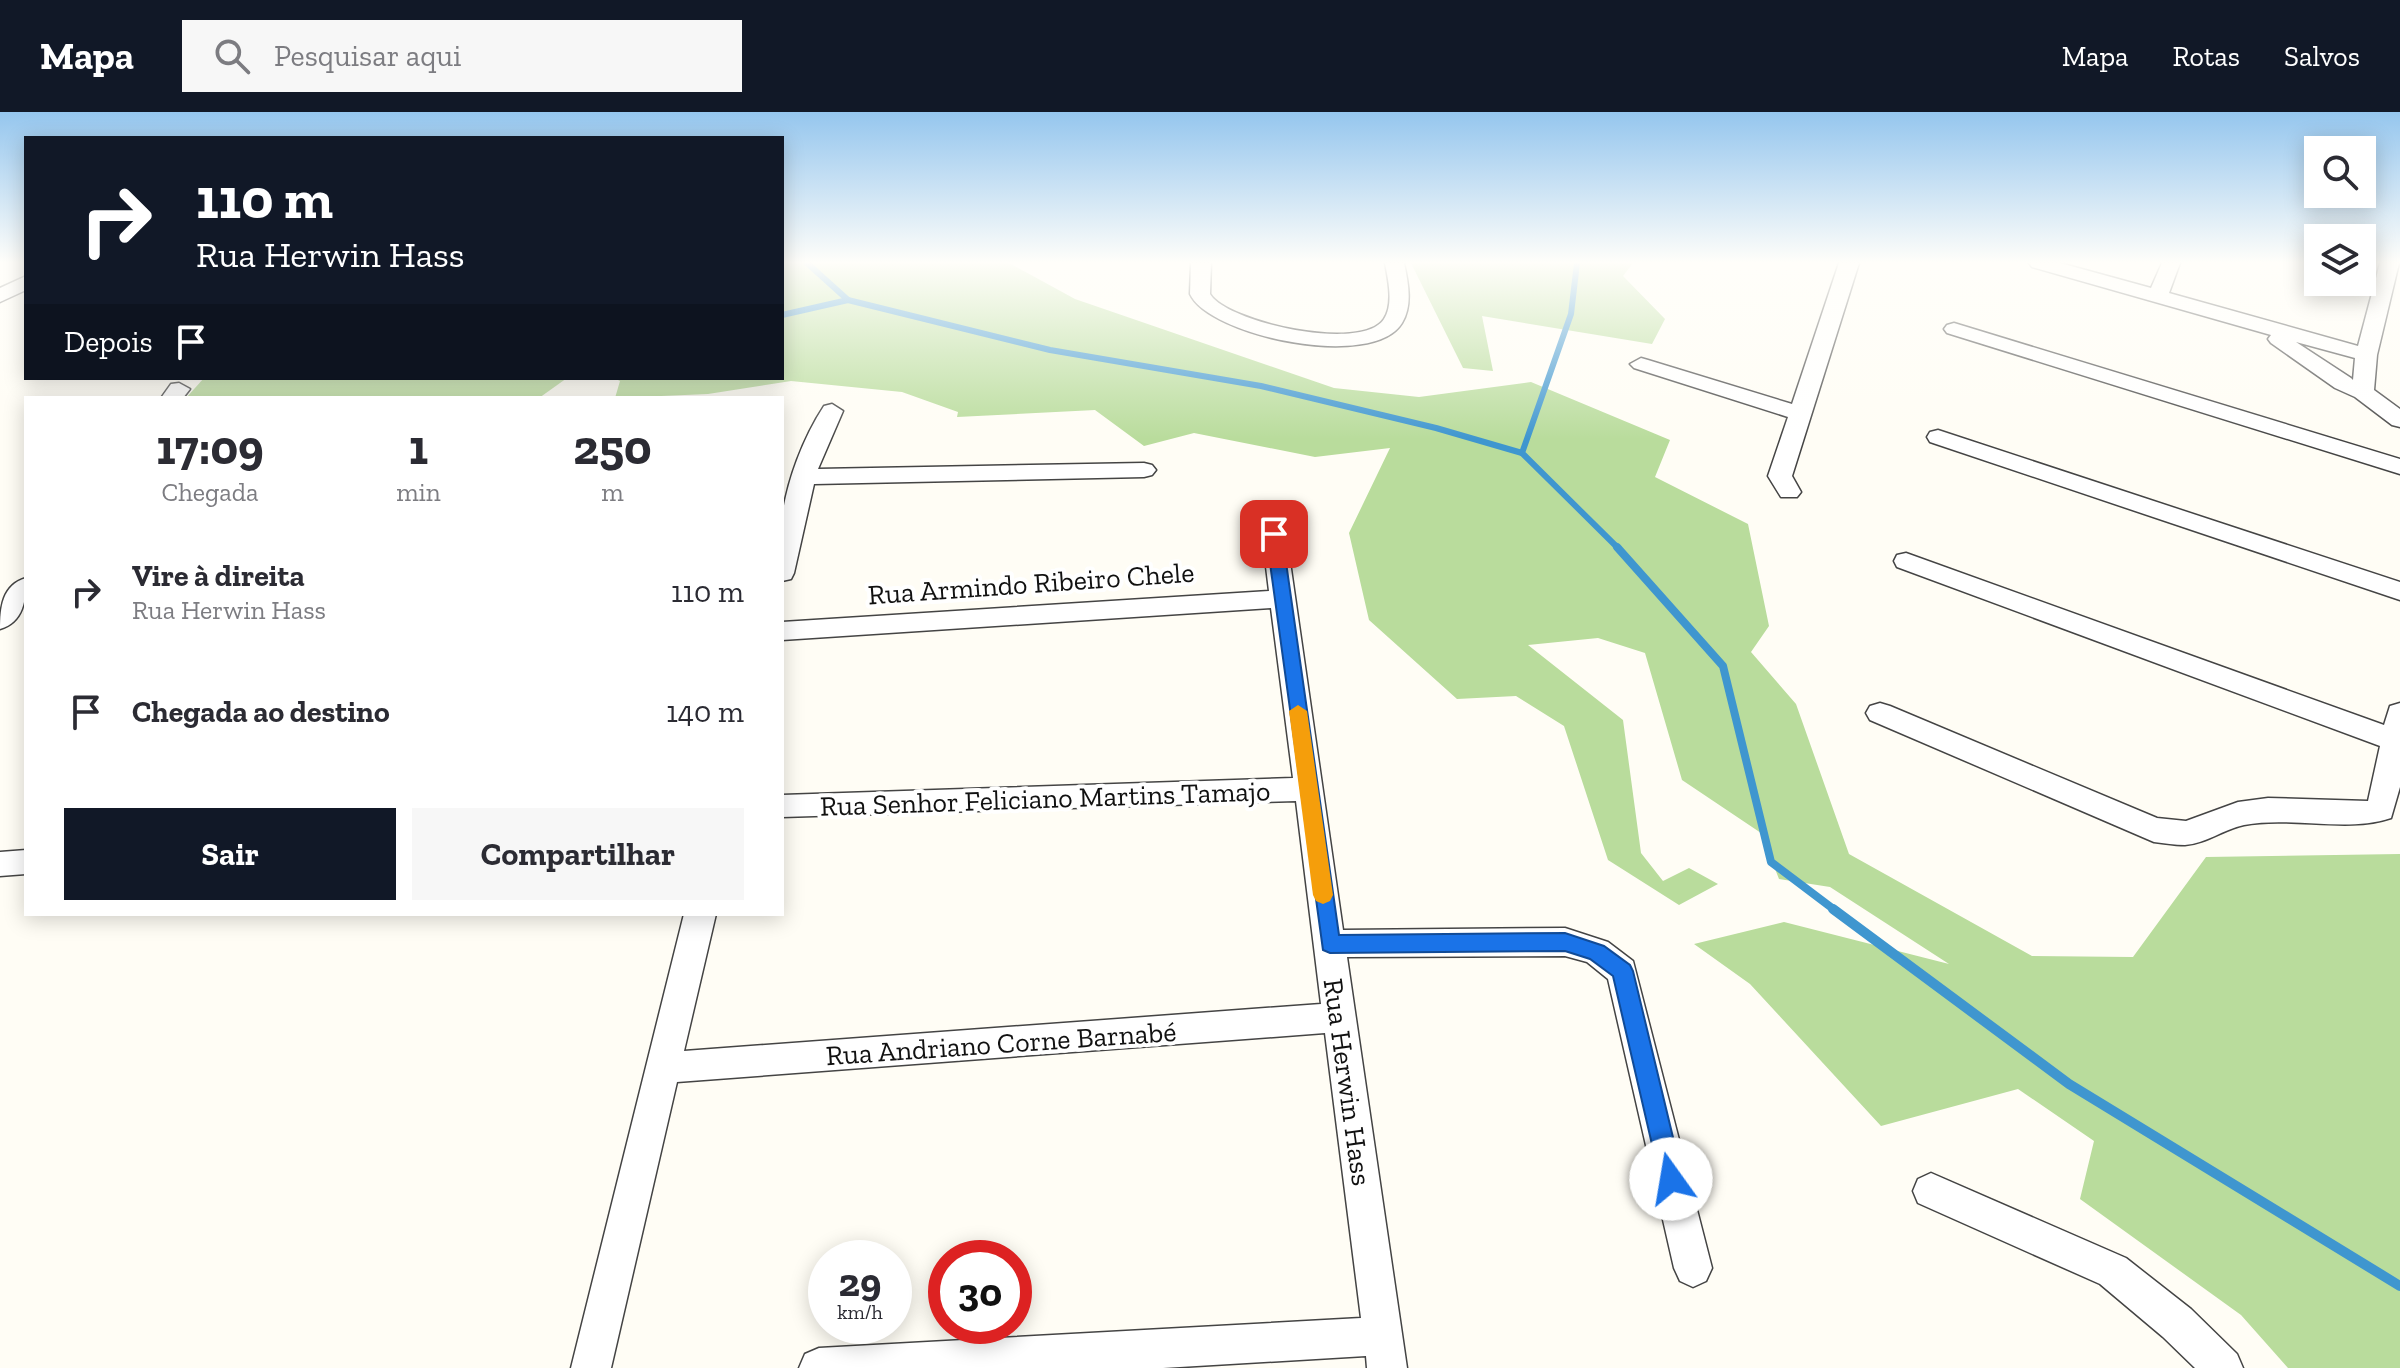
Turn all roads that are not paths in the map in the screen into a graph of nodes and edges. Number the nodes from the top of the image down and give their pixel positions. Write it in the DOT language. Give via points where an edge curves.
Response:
graph roads {
  1 [pos="1252,322"];
  2 [pos="1393,322"];
  3 [pos="1830,322"];
  4 [pos="2244,322"];
  5 [pos="2375,322"];
  6 [pos="2257,325"];
  7 [pos="1954,329"];
  8 [pos="2366,355"];
  9 [pos="1641,364"];
  10 [pos="2363,392"];
  11 [pos="832,411"];
  12 [pos="1800,414"];
  13 [pos="2400,420"];
  14 [pos="1938,437"];
  15 [pos="2394,462"];
  16 [pos="1144,470"];
  17 [pos="805,477"];
  18 [pos="1789,492"];
  19 [pos="1282,512"];
  20 [pos="1906,561"];
  21 [pos="784,565"];
  22 [pos="24,590"];
  23 [pos="2400,591"];
  24 [pos="1283,599"];
  25 [pos="0,620"];
  26 [pos="784,631"];
  27 [pos="1880,713"];
  28 [pos="2397,726"];
  29 [pos="1309,789"];
  30 [pos="784,806"];
  31 [pos="24,862"];
  32 [pos="0,864"];
  33 [pos="700,916"];
  34 [pos="1330,944"];
  35 [pos="1340,1017"];
  36 [pos="663,1068"];
  37 [pos="1931,1191"];
  38 [pos="1693,1268"];
  39 [pos="1385,1352"];
  40 [pos="591,1368"];
  41 [pos="819,1368"];
  42 [pos="2223,1368"];
  1 -- 2 [label="street" via="1313,341 1344,343 1382,332"];
  3 -- 12 [label="street"];
  4 -- 6 [label="street"];
  5 -- 8 [label="street"];
  6 -- 8 [label="street"];
  6 -- 10 [label="street"];
  7 -- 15 [label="street"];
  8 -- 10 [label="street"];
  9 -- 12 [label="street"];
  10 -- 13 [label="street"];
  11 -- 17 [label="street"];
  12 -- 18 [label="street" via="1780,476"];
  14 -- 23 [label="street"];
  16 -- 17 [label="street"];
  17 -- 21 [label="street"];
  19 -- 24 [label="street, Rua Herwin Hass" via="1274,534"];
  20 -- 28 [label="street"];
  22 -- 25 [label="street"];
  24 -- 26 [label="street, Rua Armindo Ribeiro Chele"];
  24 -- 29 [label="street, Rua Herwin Hass"];
  27 -- 28 [label="street" via="2154,830 2187,833 2238,814 2268,810 2381,810"];
  29 -- 30 [label="street, Rua Senhor Feliciano Martins Tamajo"];
  29 -- 34 [label="street, Rua Herwin Hass"];
  31 -- 32 [label="street"];
  33 -- 36 [label="street"];
  34 -- 35 [label="street, Rua Herwin Hass"];
  34 -- 38 [label="street" via="1565,942 1597,952 1622,971"];
  35 -- 36 [label="street, Rua Andriano Corne Barnabé"];
  35 -- 39 [label="street, Rua Herwin Hass"];
  36 -- 40 [label="street"];
  37 -- 42 [label="street" via="2113,1271"];
  39 -- 41 [label="street"];
}
